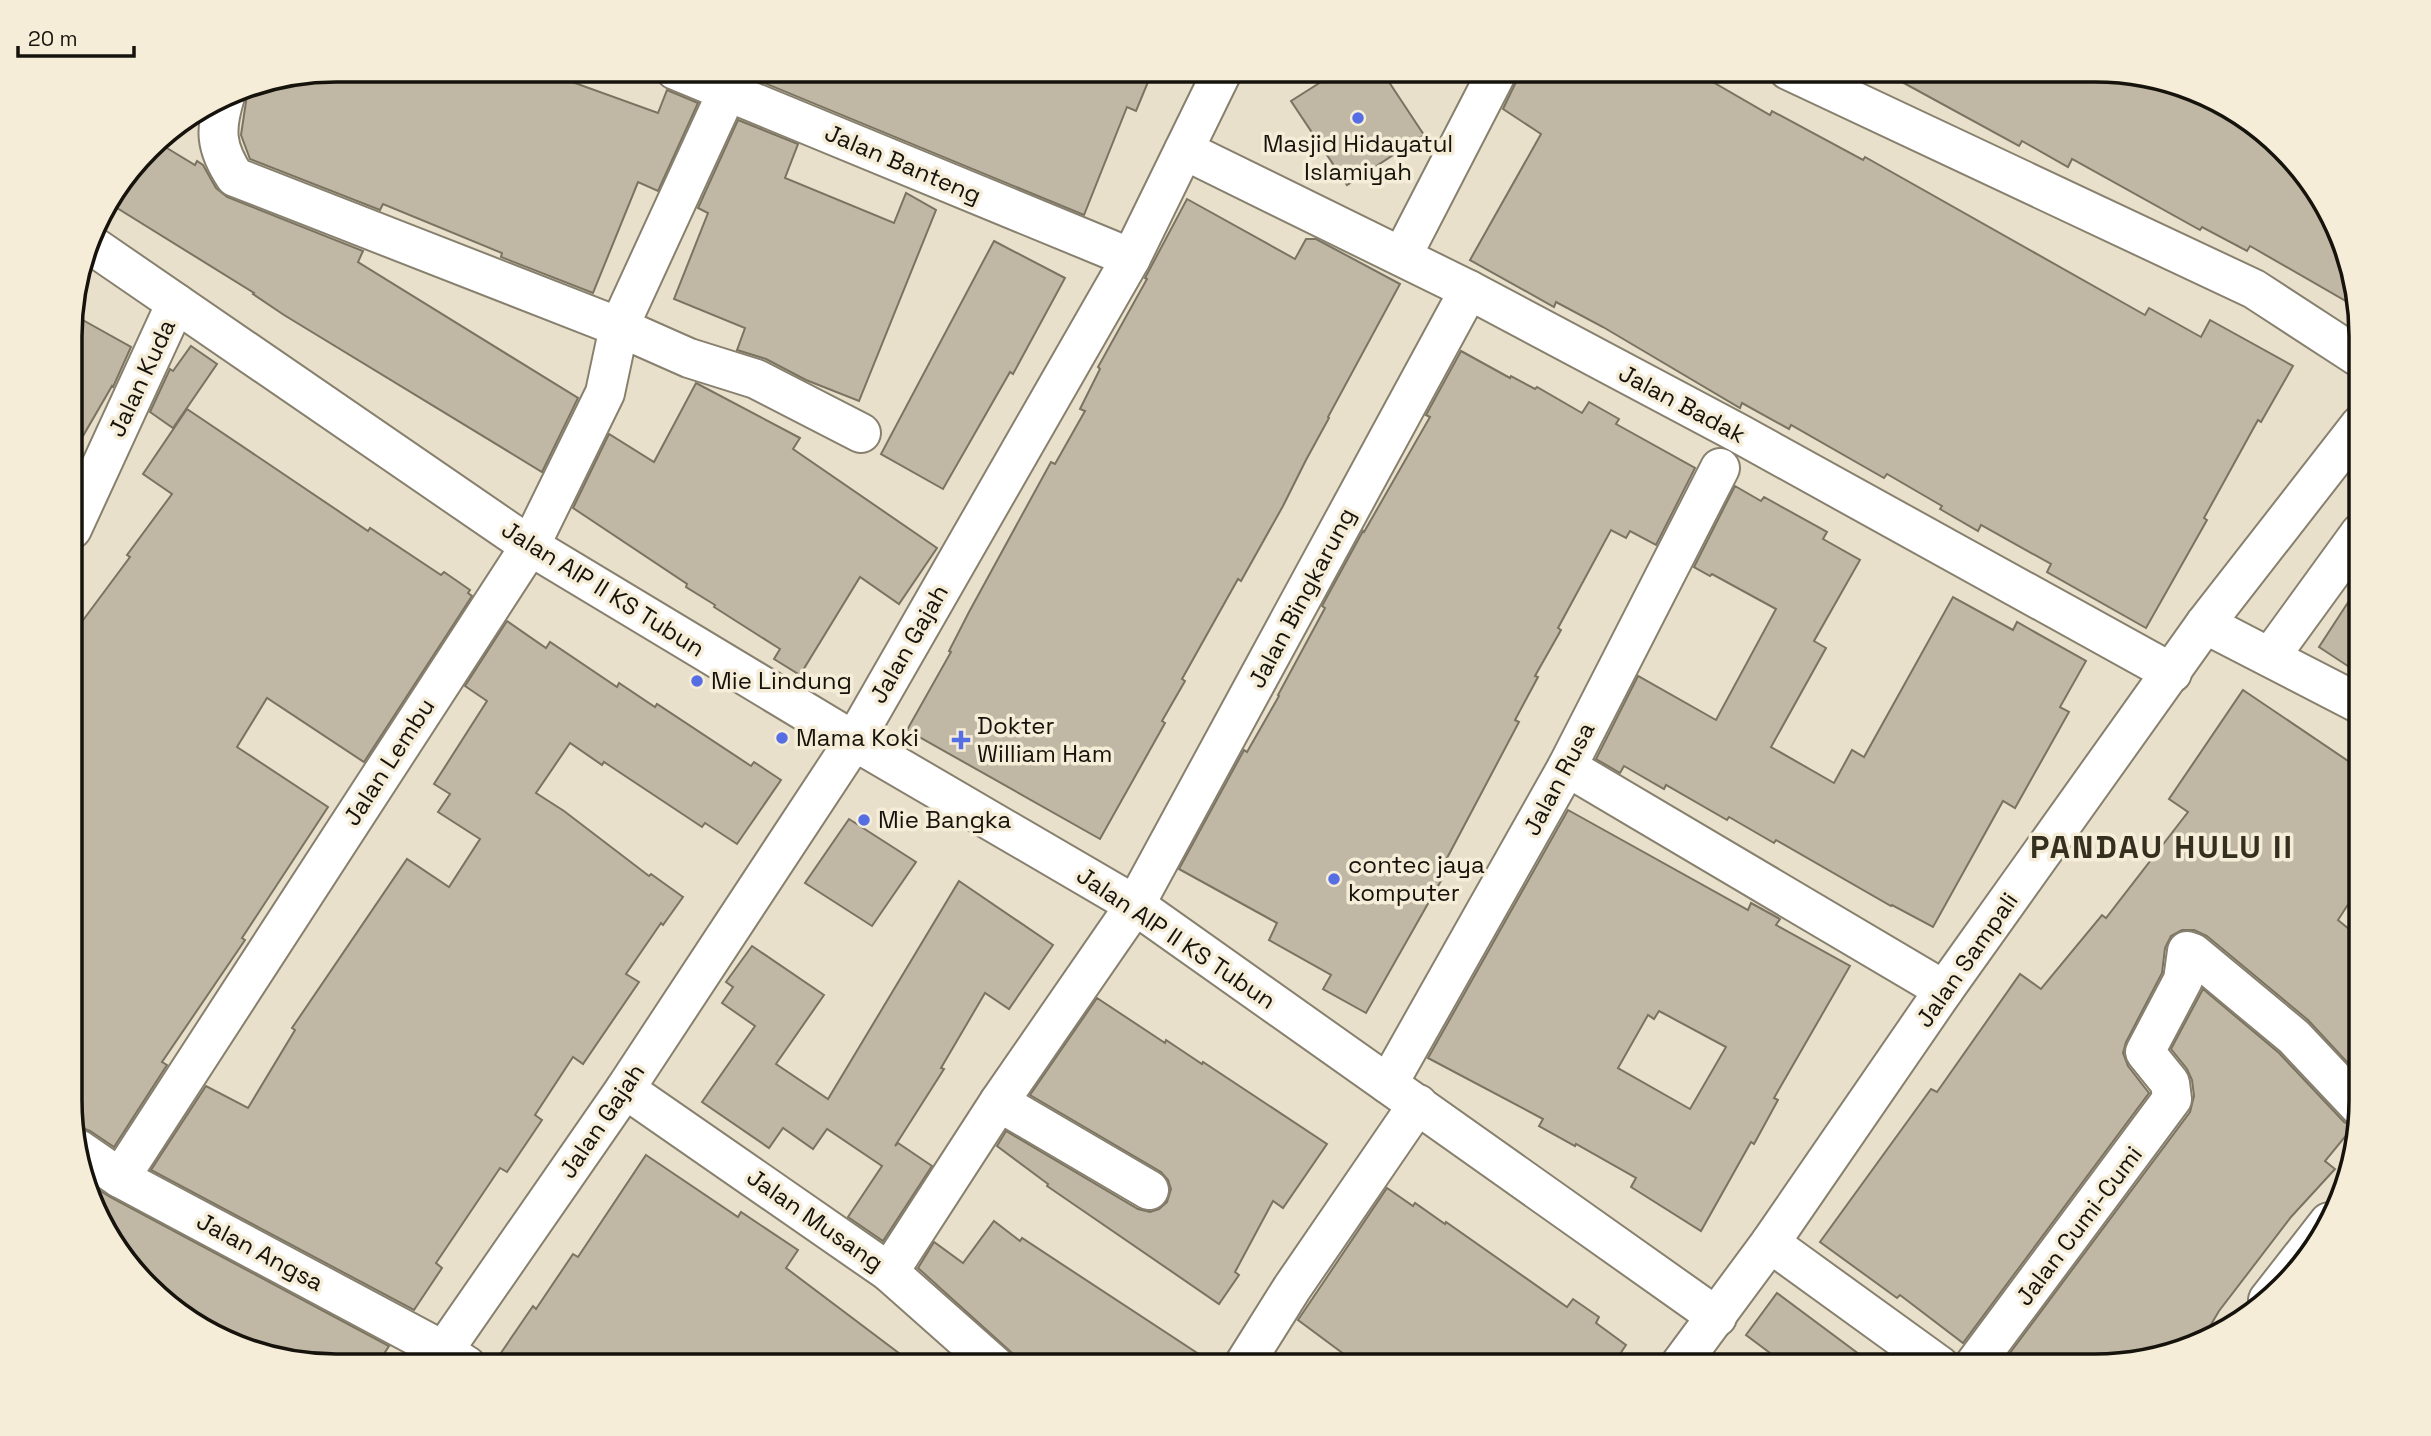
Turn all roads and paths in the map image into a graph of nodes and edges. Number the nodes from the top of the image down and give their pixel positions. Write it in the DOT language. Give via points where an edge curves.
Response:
graph roads {
  1 [pos="707,82"];
  2 [pos="1217,82"];
  3 [pos="1492,82"];
  4 [pos="1814,82"];
  5 [pos="728,90"];
  6 [pos="221,110"];
  7 [pos="1184,149"];
  8 [pos="98,250"];
  9 [pos="1402,256"];
  10 [pos="1131,258"];
  11 [pos="1469,290"];
  12 [pos="176,303"];
  13 [pos="619,327"];
  14 [pos="2349,351"];
  15 [pos="861,433"];
  16 [pos="2349,439"];
  17 [pos="1720,468"];
  18 [pos="82,507"];
  19 [pos="530,546"];
  20 [pos="2349,548"];
  21 [pos="2205,624"];
  22 [pos="2270,657"];
  23 [pos="2172,673"];
  24 [pos="2349,698"];
  25 [pos="854,741"];
  26 [pos="1567,767"];
  27 [pos="1135,905"];
  28 [pos="1944,990"];
  29 [pos="625,1089"];
  30 [pos="1403,1094"];
  31 [pos="2349,1095"];
  32 [pos="999,1102"];
  33 [pos="89,1157"];
  34 [pos="120,1178"];
  35 [pos="1149,1190"];
  36 [pos="1770,1243"];
  37 [pos="889,1272"];
  38 [pos="1717,1317"];
  39 [pos="435,1354"];
  40 [pos="453,1354"];
  41 [pos="981,1354"];
  42 [pos="1251,1354"];
  43 [pos="1688,1354"];
  44 [pos="1923,1354"];
  45 [pos="1983,1354"];
  1 -- 5 [label="street, Jalan Banteng"];
  2 -- 7 [label="street, Jalan Gajah"];
  3 -- 9 [label="street"];
  4 -- 14 [label="street" via="2255,289"];
  5 -- 10 [label="street, Jalan Banteng"];
  5 -- 13 [label="street, Jalan Lembu"];
  6 -- 13 [label="street" via="218,139 235,177"];
  7 -- 9 [label="street, Jalan Badak"];
  7 -- 10 [label="street, Jalan Gajah"];
  8 -- 12 [label="street, Jalan AIP II KS Tubun"];
  9 -- 11 [label="street, Jalan Badak"];
  10 -- 25 [label="street, Jalan Gajah"];
  11 -- 23 [label="street, Jalan Badak"];
  11 -- 27 [label="street, Jalan Bingkarung"];
  12 -- 18 [label="street, Jalan Kuda"];
  12 -- 19 [label="street, Jalan AIP II KS Tubun"];
  13 -- 15 [label="street" via="689,358 756,379"];
  13 -- 19 [label="street, Jalan Lembu" via="605,393"];
  16 -- 21 [label="street, Jalan Sampali"];
  17 -- 26 [label="street, Jalan Rusa"];
  19 -- 25 [label="street, Jalan AIP II KS Tubun"];
  19 -- 34 [label="street, Jalan Lembu"];
  20 -- 22 [label="street"];
  21 -- 22 [label="street"];
  21 -- 23 [label="street, Jalan Sampali"];
  22 -- 24 [label="street"];
  23 -- 28 [label="street, Jalan Sampali"];
  25 -- 27 [label="street, Jalan AIP II KS Tubun"];
  25 -- 29 [label="street, Jalan Gajah"];
  26 -- 28 [label="street"];
  26 -- 30 [label="street, Jalan Rusa"];
  27 -- 30 [label="street, Jalan AIP II KS Tubun"];
  27 -- 32 [label="street, Jalan Bingkarung"];
  28 -- 36 [label="street, Jalan Sampali"];
  29 -- 37 [label="street, Jalan Musang"];
  29 -- 40 [label="street, Jalan Gajah"];
  30 -- 38 [label="street, Jalan AIP II KS Tubun"];
  30 -- 42 [label="street, Jalan Rusa"];
  31 -- 45 [label="street, Jalan Cumi-Cumi" via="2294,1037 2187,951 2183,980 2146,1052 2170,1083 2172,1099"];
  32 -- 35 [label="street"];
  32 -- 37 [label="street, Jalan Bingkarung"];
  33 -- 34 [label="street, Jalan Angsa"];
  34 -- 39 [label="street, Jalan Angsa"];
  36 -- 38 [label="street, Jalan Sampali"];
  36 -- 44 [label="street"];
  37 -- 41 [label="street, Jalan Musang"];
  38 -- 43 [label="street, Jalan Sampali"];
}
